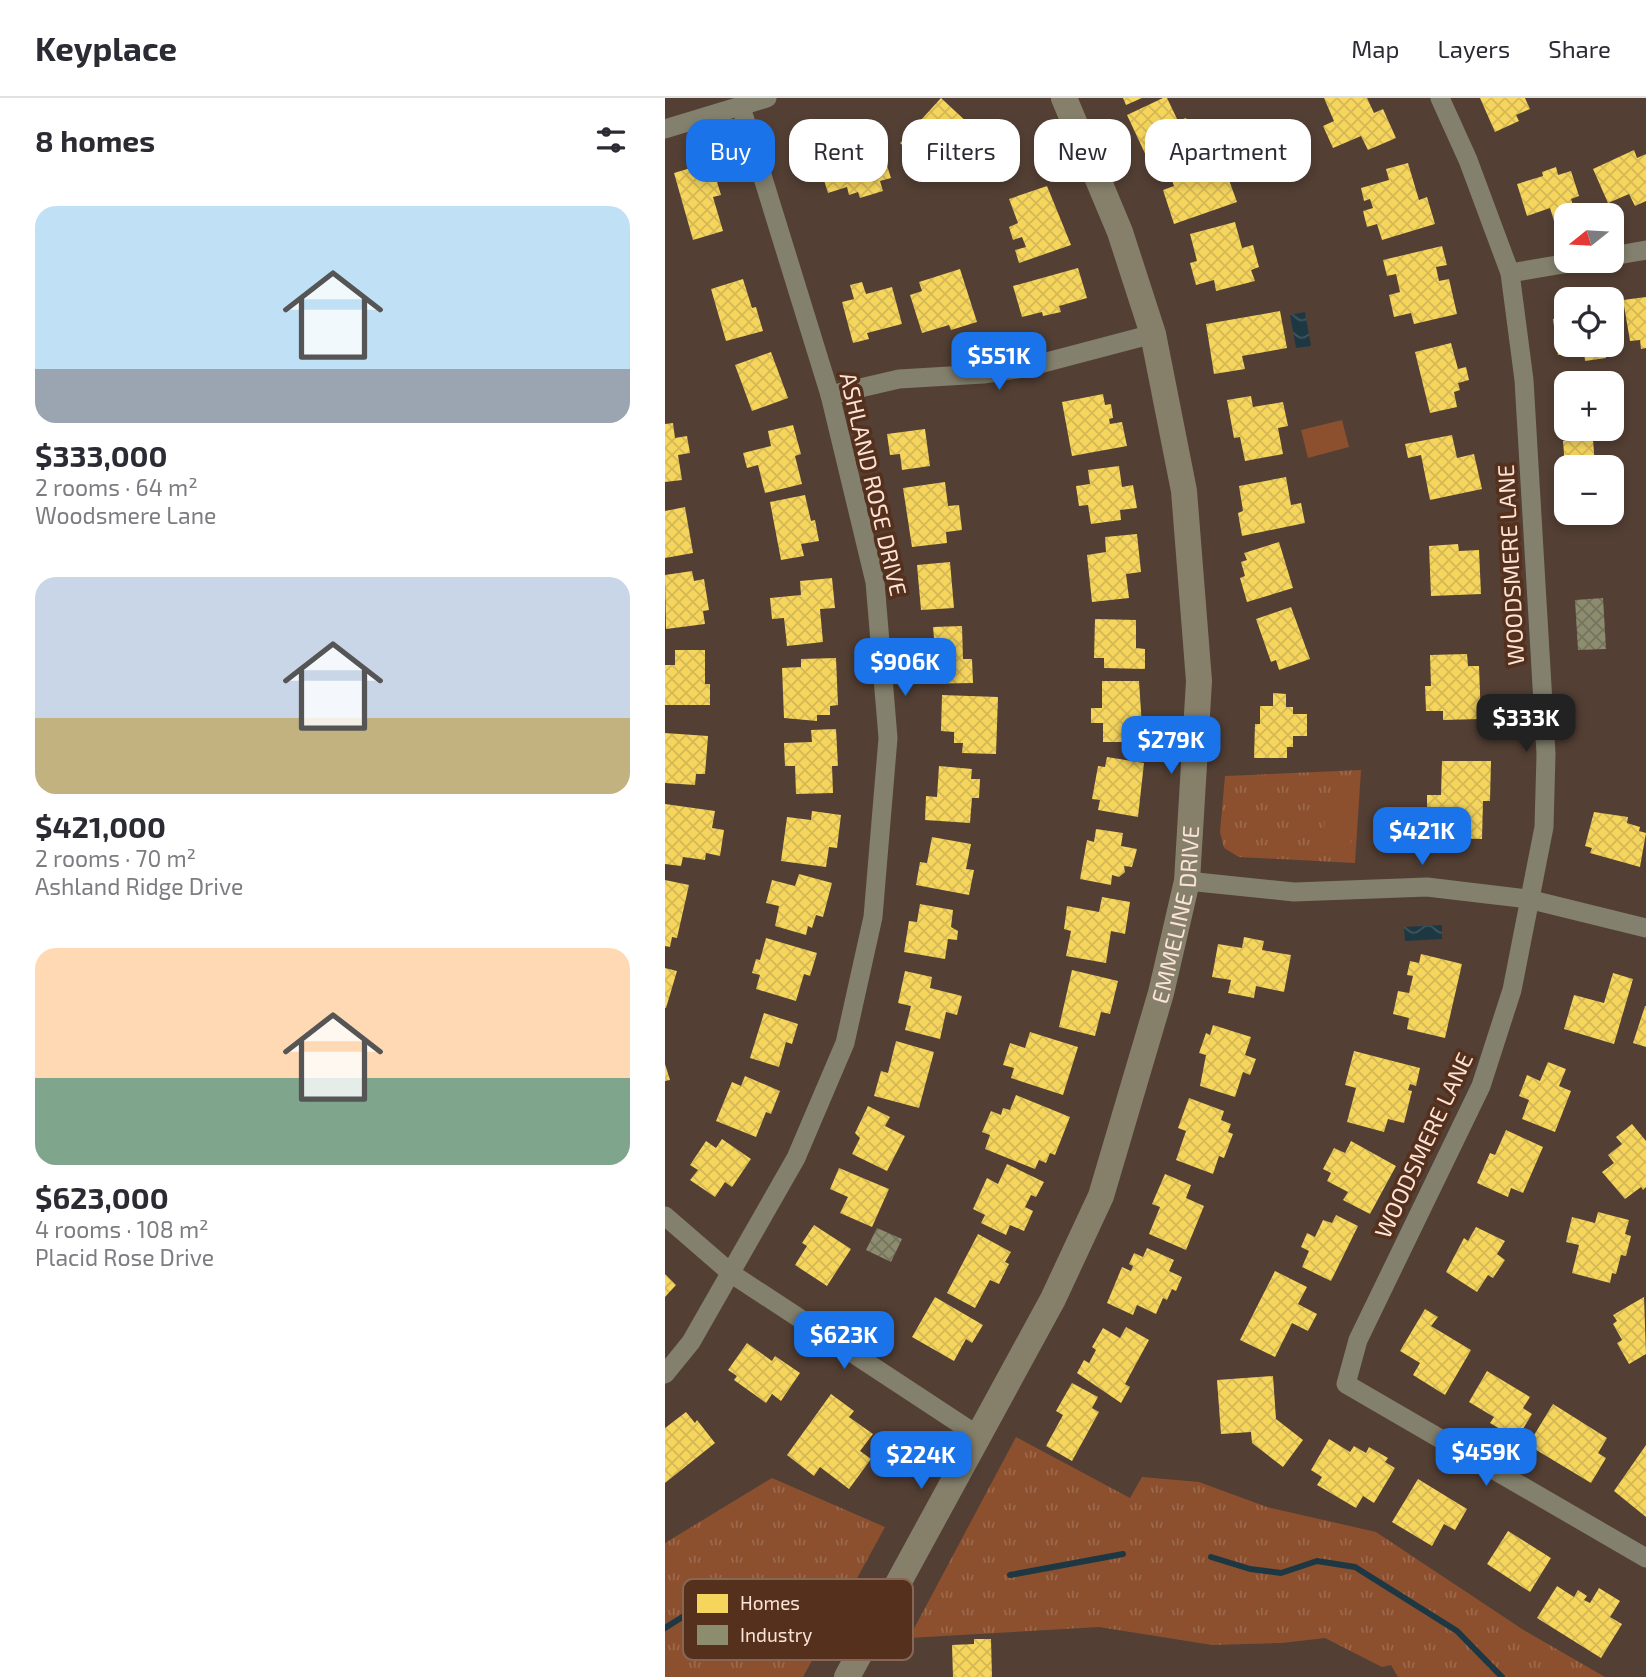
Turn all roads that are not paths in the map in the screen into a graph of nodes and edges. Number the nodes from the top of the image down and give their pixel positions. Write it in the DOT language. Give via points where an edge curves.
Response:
graph roads {
  1 [pos="767,98"];
  2 [pos="1064,98"];
  3 [pos="1440,98"];
  4 [pos="741,107"];
  5 [pos="665,129"];
  6 [pos="1646,250"];
  7 [pos="1624,254"];
  8 [pos="1554,266"];
  9 [pos="1510,273"];
  10 [pos="1153,334"];
  11 [pos="830,395"];
  12 [pos="1187,881"];
  13 [pos="1528,899"];
  14 [pos="1646,928"];
  15 [pos="665,1216"];
  16 [pos="732,1274"];
  17 [pos="665,1374"];
  18 [pos="977,1435"];
  19 [pos="1646,1558"];
  20 [pos="900,1579"];
  21 [pos="856,1660"];
  22 [pos="847,1677"];
  1 -- 4 [label="street"];
  2 -- 10 [label="street, EMMELINE DRIVE" via="1120,232"];
  3 -- 9 [label="street, WOODSMERE LANE"];
  4 -- 5 [label="street"];
  4 -- 11 [label="street, ASHLAND ROSE DRIVE"];
  6 -- 7 [label="street"];
  8 -- 9 [label="street"];
  9 -- 13 [label="street, WOODSMERE LANE" via="1524,380 1546,754 1544,827"];
  10 -- 11 [label="street" via="1024,368 899,379"];
  10 -- 12 [label="street, EMMELINE DRIVE" via="1184,491 1199,681"];
  11 -- 16 [label="street, ASHLAND ROSE DRIVE" via="875,582 885,699 888,738 873,917 845,1043 796,1158"];
  12 -- 13 [label="street" via="1294,892 1427,887"];
  12 -- 18 [label="street, EMMELINE DRIVE" via="1161,993 1101,1196 1053,1299"];
  13 -- 14 [label="street"];
  13 -- 19 [label="street, WOODSMERE LANE" via="1512,990 1481,1086 1358,1340 1346,1384"];
  15 -- 16 [label="street"];
  16 -- 17 [label="street, ASHLAND ROSE DRIVE" via="691,1342"];
  16 -- 18 [label="street"];
  18 -- 20 [label="street, EMMELINE DRIVE"];
  21 -- 22 [label="street, EMMELINE DRIVE"];
}
